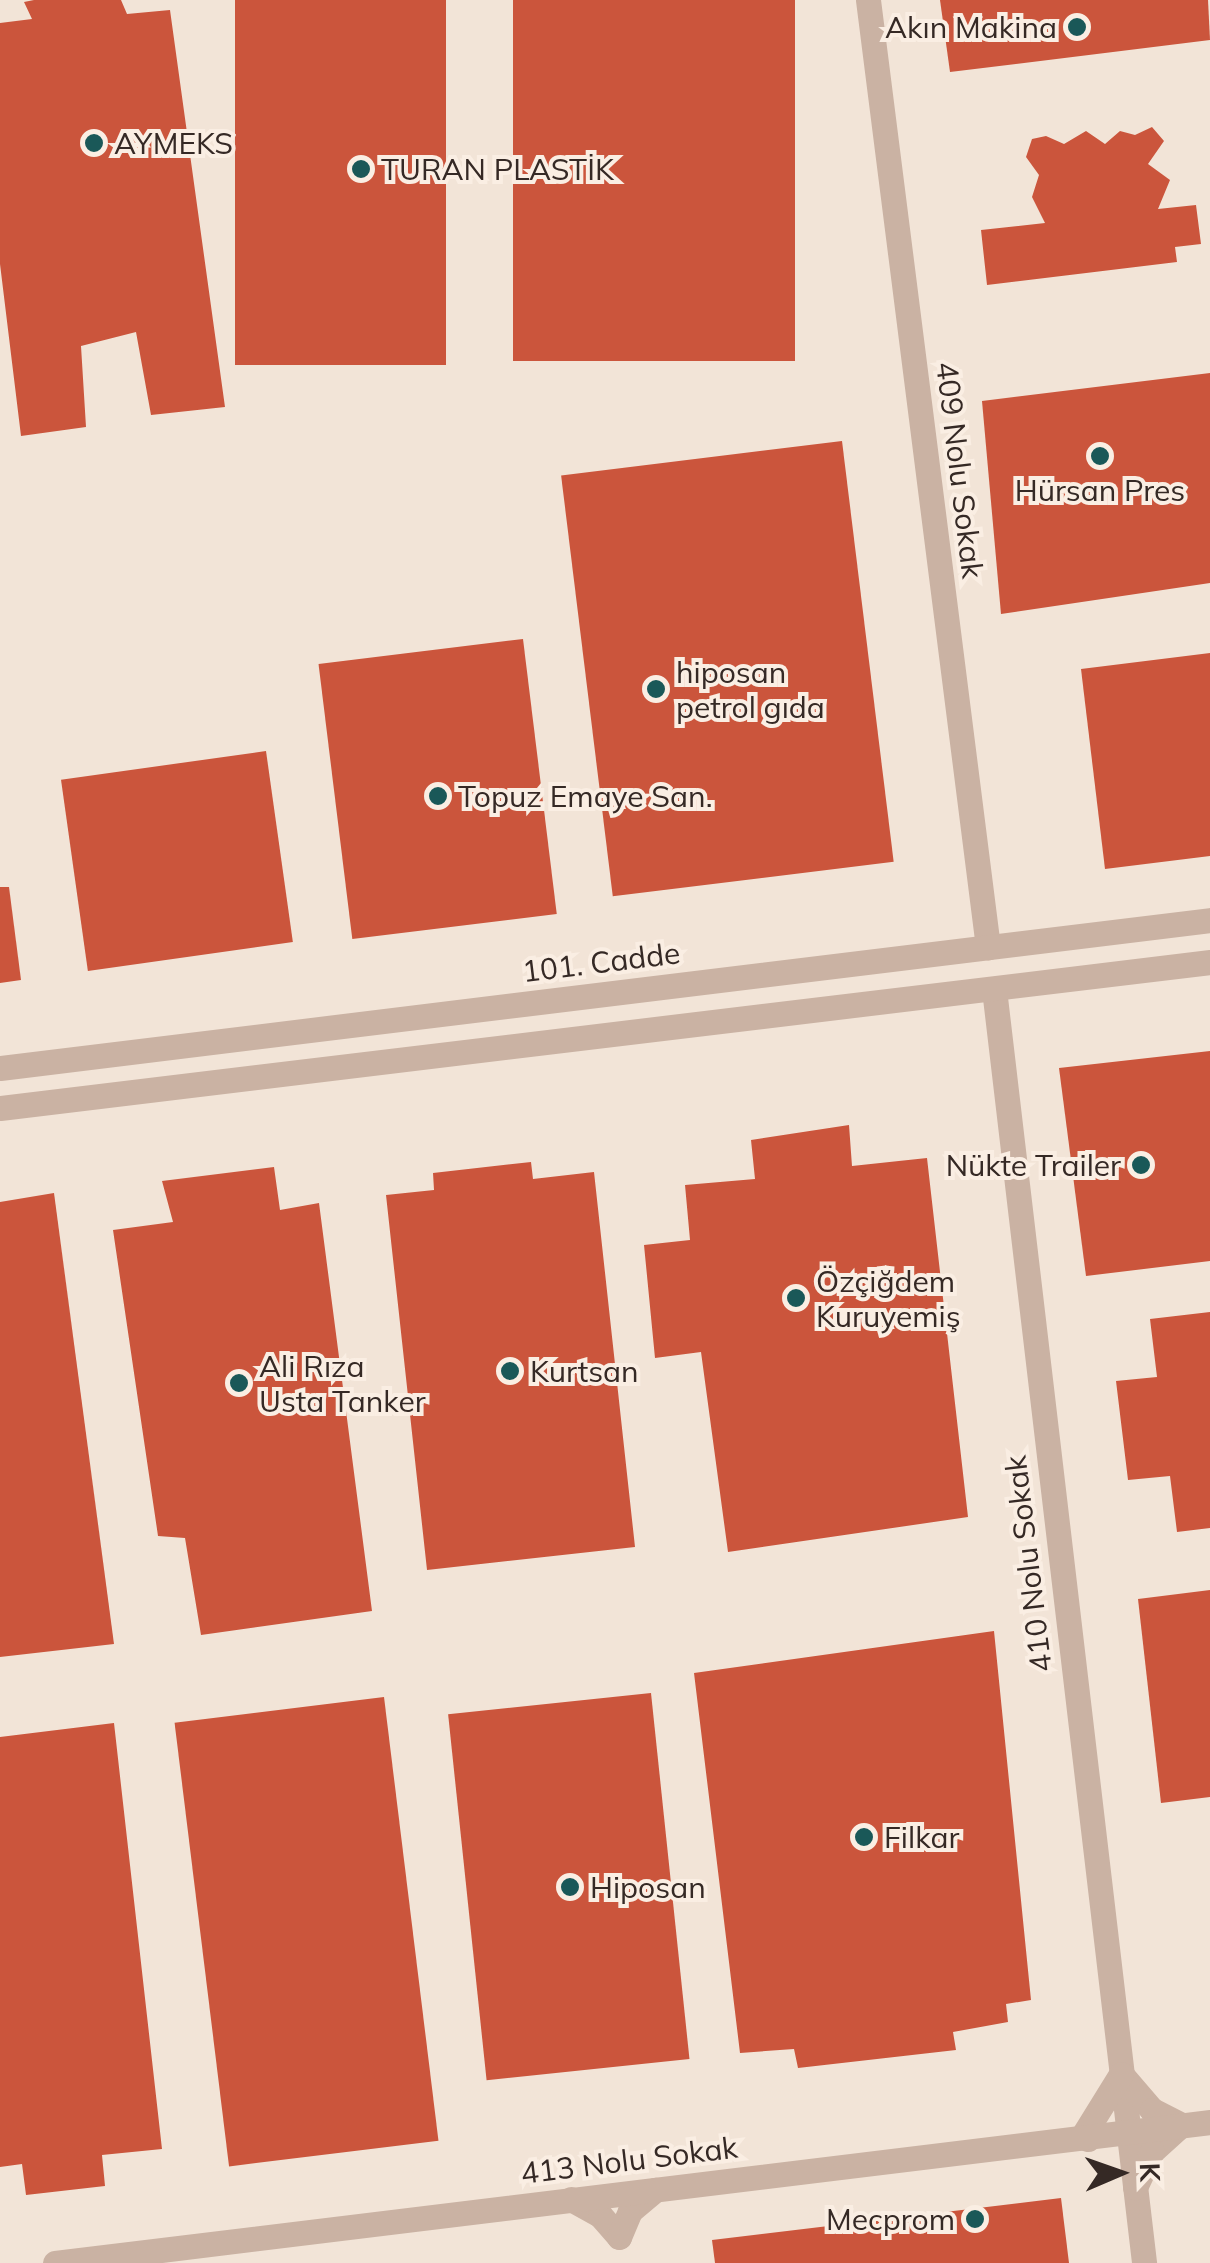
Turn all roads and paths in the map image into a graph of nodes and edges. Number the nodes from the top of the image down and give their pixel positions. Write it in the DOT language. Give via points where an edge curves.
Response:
graph roads {
  1 [pos="868,0"];
  2 [pos="1210,920"];
  3 [pos="988,947"];
  4 [pos="1210,962"];
  5 [pos="994,988"];
  6 [pos="0,1068"];
  7 [pos="0,1108"];
  8 [pos="1120,2074"];
  9 [pos="1210,2122"];
  10 [pos="1181,2125"];
  11 [pos="1127,2132"];
  12 [pos="1082,2136"];
  13 [pos="1135,2189"];
  14 [pos="655,2190"];
  15 [pos="571,2199"];
  16 [pos="619,2236"];
  17 [pos="127,2258"];
  18 [pos="55,2263"];
  19 [pos="622,2263"];
  20 [pos="1144,2263"];
  1 -- 3 [label="street, 409 Nolu Sokak"];
  2 -- 3 [label="street, 101. Cadde"];
  3 -- 6 [label="street, 101. Cadde"];
  4 -- 5 [label="street"];
  5 -- 7 [label="street"];
  5 -- 8 [label="street, 410 Nolu Sokak"];
  8 -- 10 [label="street" via="1152,2110"];
  8 -- 11 [label="street, 410 Nolu Sokak"];
  8 -- 12 [label="street" via="1106,2107"];
  9 -- 10 [label="street, 413 Nolu Sokak"];
  10 -- 11 [label="street, 413 Nolu Sokak"];
  10 -- 13 [label="street" via="1152,2150"];
  11 -- 12 [label="street, 413 Nolu Sokak"];
  11 -- 13 [label="street, 410 Nolu Sokak"];
  12 -- 13 [label="street" via="1112,2151"];
  12 -- 14 [label="street, 413 Nolu Sokak"];
  13 -- 20 [label="street, 410 Nolu Sokak"];
  14 -- 15 [label="street, 413 Nolu Sokak"];
  14 -- 16 [label="street" via="630,2212"];
  15 -- 16 [label="street" via="600,2215"];
  15 -- 17 [label="street, 413 Nolu Sokak"];
  16 -- 19 [label="street"];
  17 -- 18 [label="street, 413 Nolu Sokak"];
}
